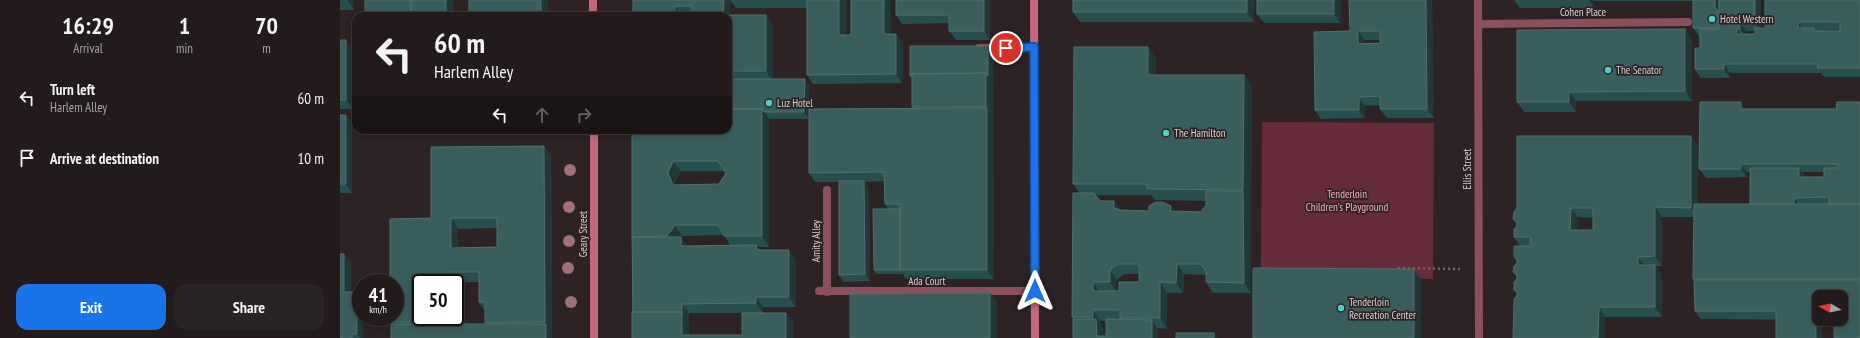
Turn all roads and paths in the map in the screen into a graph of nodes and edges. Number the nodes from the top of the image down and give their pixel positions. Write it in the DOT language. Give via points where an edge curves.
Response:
graph roads {
  1 [pos="594,0"];
  2 [pos="1034,0"];
  3 [pos="1478,0"];
  4 [pos="594,12"];
  5 [pos="1688,22"];
  6 [pos="1478,24"];
  7 [pos="1034,47"];
  8 [pos="968,48"];
  9 [pos="594,134"];
  10 [pos="827,190"];
  11 [pos="1398,268"];
  12 [pos="1478,269"];
  13 [pos="1035,291"];
  14 [pos="823,292"];
  15 [pos="594,338"];
  16 [pos="1035,338"];
  17 [pos="1479,338"];
  1 -- 4 [label="main road"];
  2 -- 7 [label="main road"];
  3 -- 6 [label="street, Ellis Street"];
  5 -- 6 [label="street, Cohen Place"];
  6 -- 12 [label="street, Ellis Street"];
  7 -- 8 [label="street"];
  7 -- 13 [label="main road"];
  9 -- 15 [label="main road, Geary Street"];
  10 -- 14 [label="street, Amity Alley"];
  11 -- 12 [label="path"];
  12 -- 17 [label="street, Ellis Street"];
  13 -- 14 [label="street, Ada Court"];
  13 -- 16 [label="main road"];
}
